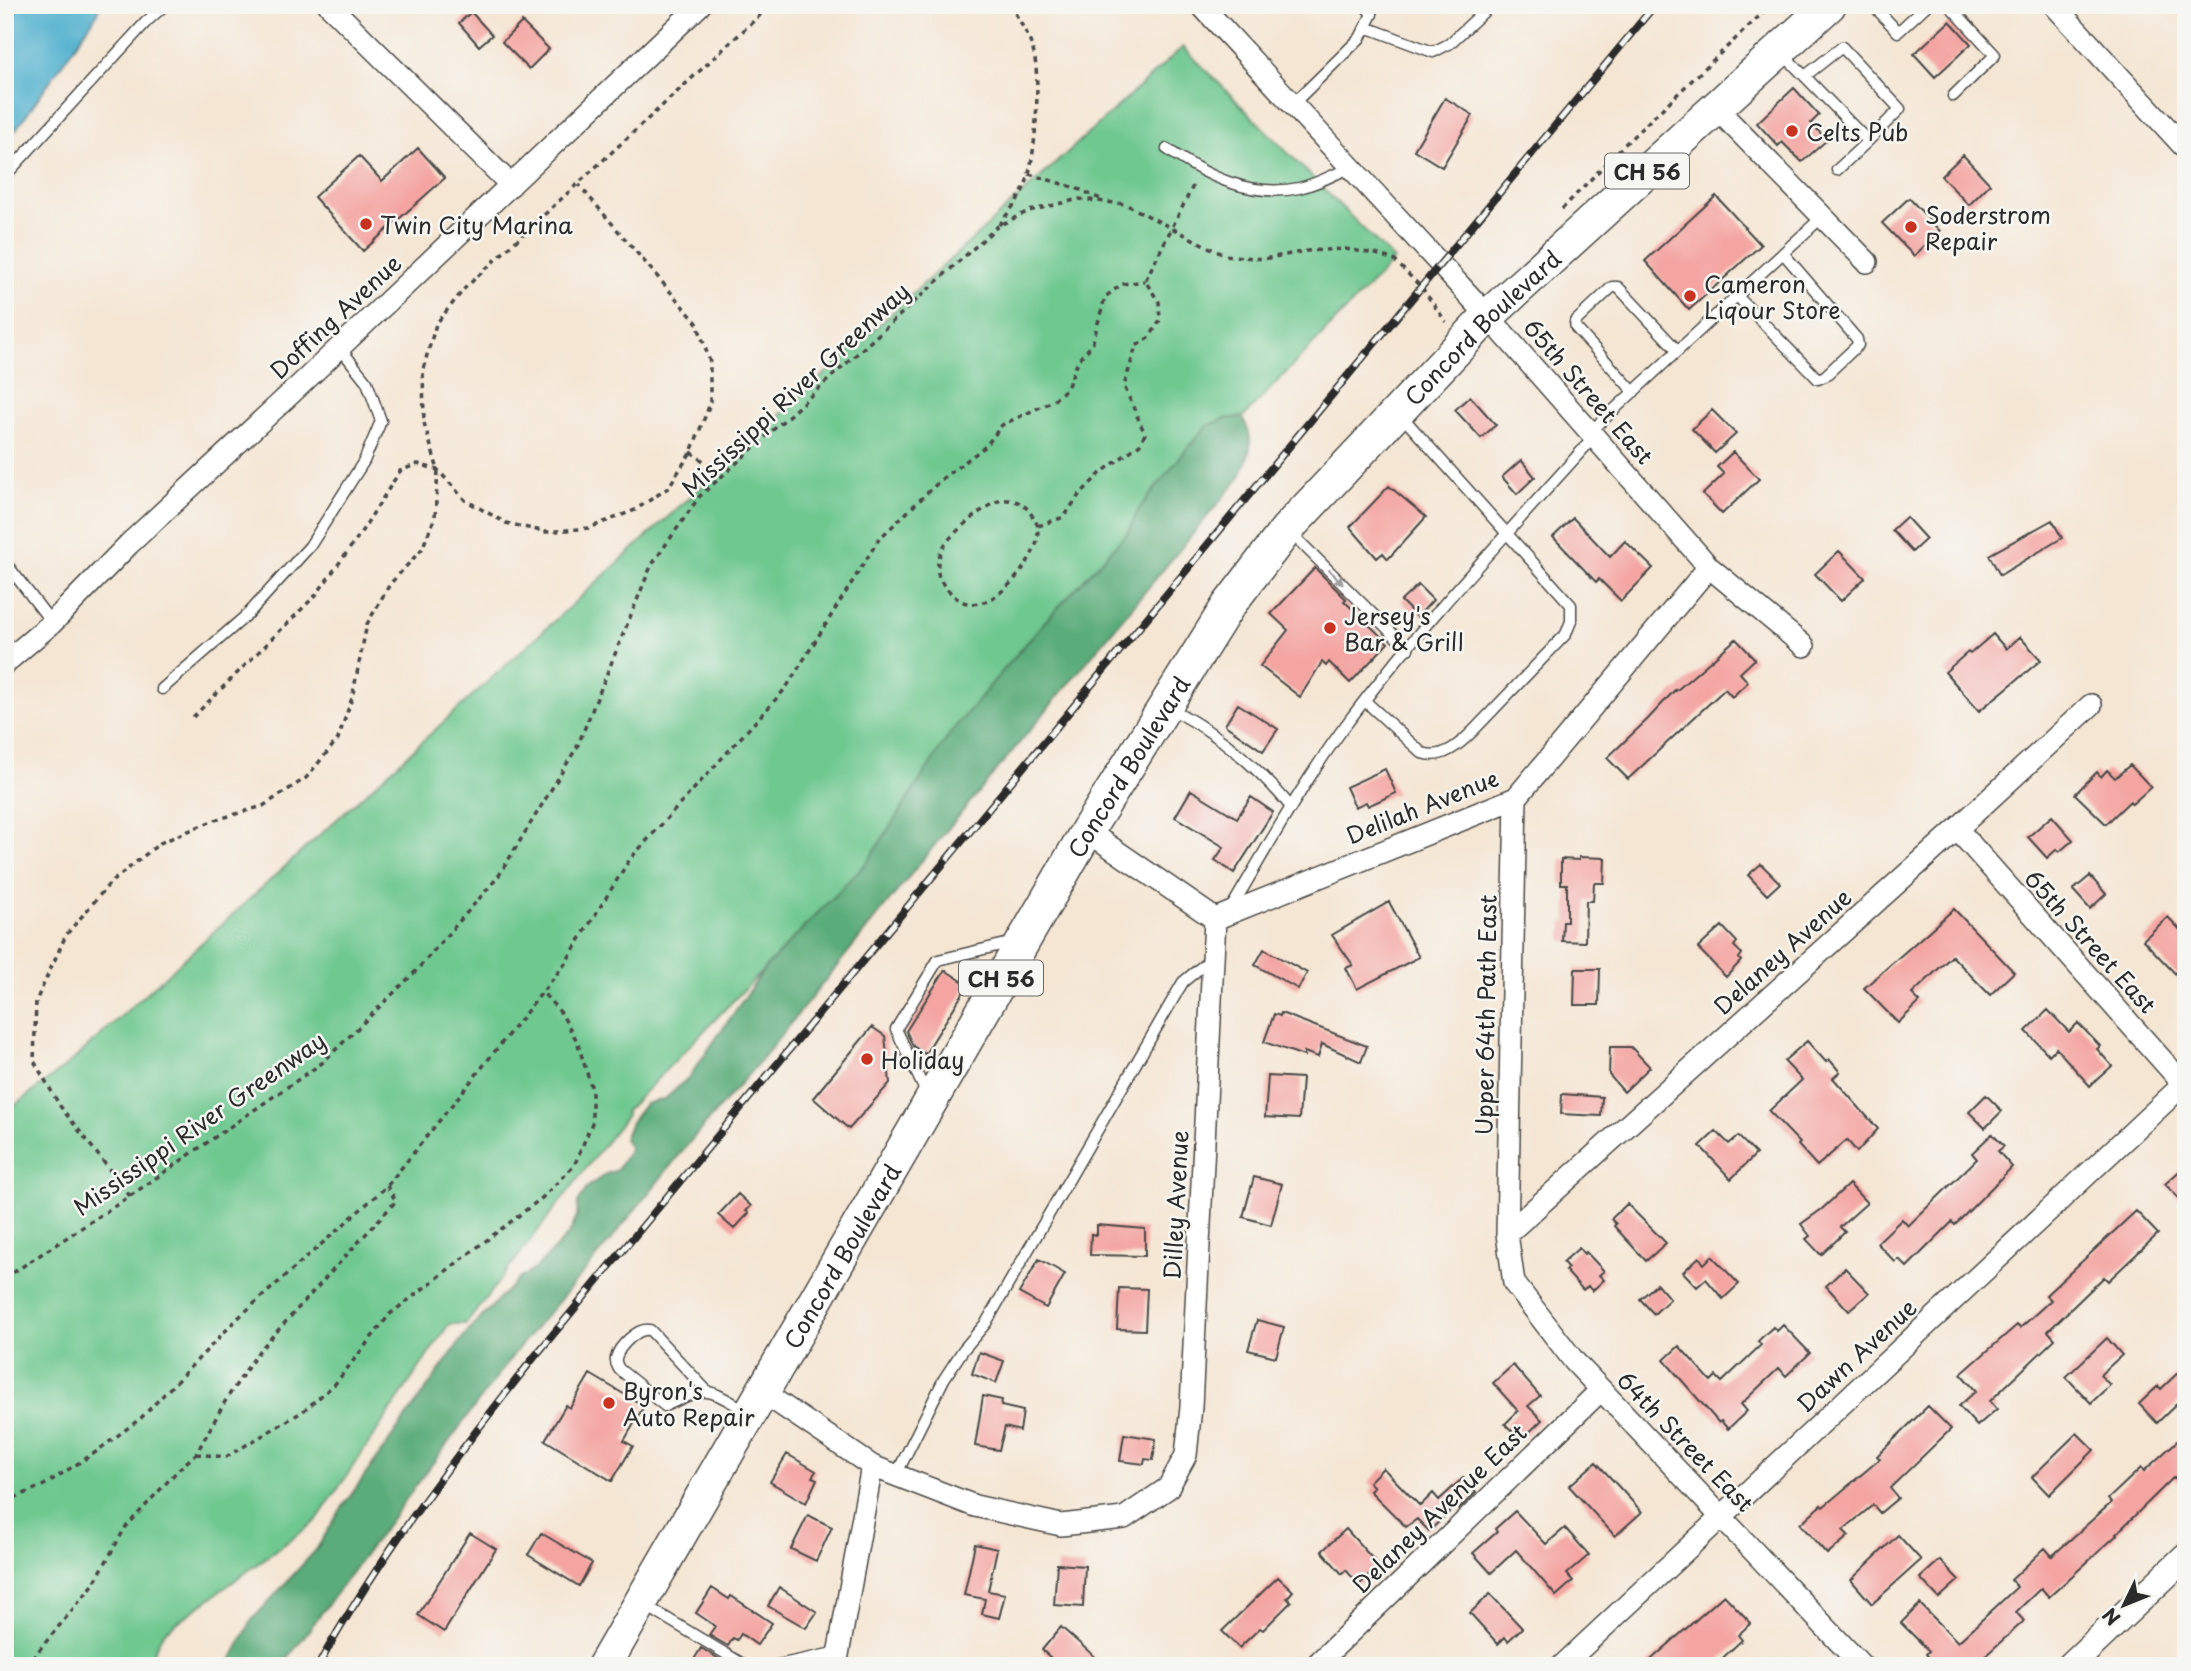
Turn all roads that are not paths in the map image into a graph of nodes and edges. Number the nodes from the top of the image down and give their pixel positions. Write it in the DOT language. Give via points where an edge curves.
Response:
graph roads {
  1 [pos="165,5"];
  2 [pos="329,5"];
  3 [pos="700,5"];
  4 [pos="1200,5"];
  5 [pos="1364,5"];
  6 [pos="1491,5"];
  7 [pos="1829,5"];
  8 [pos="1873,5"];
  9 [pos="1927,5"];
  10 [pos="1949,5"];
  11 [pos="2054,5"];
  12 [pos="1366,27"];
  13 [pos="1779,50"];
  14 [pos="1805,76"];
  15 [pos="1953,96"];
  16 [pos="1292,105"];
  17 [pos="1716,108"];
  18 [pos="1868,141"];
  19 [pos="1167,149"];
  20 [pos="2186,149"];
  21 [pos="1349,168"];
  22 [pos="1837,170"];
  23 [pos="5,176"];
  24 [pos="511,185"];
  25 [pos="1822,217"];
  26 [pos="1783,253"];
  27 [pos="1867,262"];
  28 [pos="1737,296"];
  29 [pos="1481,308"];
  30 [pos="340,348"];
  31 [pos="1678,351"];
  32 [pos="1634,392"];
  33 [pos="1398,411"];
  34 [pos="1592,434"];
  35 [pos="1287,529"];
  36 [pos="1508,535"];
  37 [pos="5,562"];
  38 [pos="1709,567"];
  39 [pos="52,623"];
  40 [pos="1804,646"];
  41 [pos="1408,649"];
  42 [pos="5,663"];
  43 [pos="162,689"];
  44 [pos="1365,701"];
  45 [pos="2091,705"];
  46 [pos="1165,706"];
  47 [pos="1516,797"];
  48 [pos="1291,807"];
  49 [pos="1957,829"];
  50 [pos="1087,831"];
  51 [pos="1221,917"];
  52 [pos="1024,940"];
  53 [pos="1213,957"];
  54 [pos="2185,1084"];
  55 [pos="929,1101"];
  56 [pos="1507,1234"];
  57 [pos="1601,1390"];
  58 [pos="708,1391"];
  59 [pos="755,1402"];
  60 [pos="872,1465"];
  61 [pos="896,1475"];
  62 [pos="1723,1517"];
  63 [pos="2186,1556"];
  64 [pos="641,1602"];
  65 [pos="837,1659"];
  66 [pos="604,1666"];
  67 [pos="746,1666"];
  68 [pos="773,1666"];
  69 [pos="1315,1666"];
  70 [pos="1562,1666"];
  71 [pos="1862,1666"];
  72 [pos="2070,1666"];
  1 -- 23 [label="lane"];
  2 -- 24 [label="street"];
  3 -- 24 [label="street, Doffing Avenue"];
  4 -- 16 [label="street, 65th Street East"];
  5 -- 12 [label="lane" via="1371,15"];
  6 -- 12 [label="lane" via="1450,44 1433,52"];
  7 -- 13 [label="main road, Concord Boulevard / CH 56"];
  8 -- 9 [label="lane" via="1898,32"];
  10 -- 15 [label="lane" via="1995,55"];
  11 -- 20 [label="street"];
  12 -- 16 [label="lane"];
  13 -- 14 [label="lane"];
  13 -- 17 [label="main road, Concord Boulevard / CH 56"];
  14 -- 18 [label="lane"];
  14 -- 18 [label="lane" via="1842,47 1900,109"];
  16 -- 21 [label="street, 65th Street East"];
  17 -- 25 [label="street"];
  17 -- 29 [label="main road, Concord Boulevard / CH 56"];
  18 -- 22 [label="lane"];
  19 -- 21 [label="lane" via="1217,179 1273,191 1320,182"];
  21 -- 29 [label="street, 65th Street East"];
  24 -- 30 [label="street, Doffing Avenue"];
  25 -- 26 [label="lane"];
  25 -- 27 [label="street"];
  26 -- 28 [label="lane"];
  26 -- 28 [label="lane" via="1857,339 1857,345 1825,376 1818,379"];
  28 -- 31 [label="lane"];
  29 -- 33 [label="main road, Concord Boulevard / CH 56"];
  29 -- 34 [label="street, 65th Street East"];
  30 -- 39 [label="street, Doffing Avenue" via="129,544"];
  30 -- 43 [label="lane" via="367,382 381,421 364,461 310,545 248,614"];
  31 -- 32 [label="lane"];
  31 -- 32 [label="lane" via="1618,287 1612,287 1575,322 1576,328"];
  32 -- 34 [label="lane"];
  33 -- 35 [label="main road, Concord Boulevard / CH 56"];
  33 -- 36 [label="lane"];
  34 -- 36 [label="lane"];
  34 -- 38 [label="street, 65th Street East"];
  35 -- 41 [label="lane, one-way"];
  35 -- 46 [label="main road, Concord Boulevard / CH 56" via="1228,606"];
  36 -- 41 [label="lane"];
  36 -- 44 [label="lane" via="1571,606 1566,634 1459,745 1440,755 1422,753"];
  37 -- 39 [label="lane"];
  38 -- 40 [label="street, 65th Street East"];
  38 -- 47 [label="street, Delilah Avenue"];
  39 -- 42 [label="street, Doffing Avenue"];
  41 -- 44 [label="lane"];
  44 -- 48 [label="lane"];
  45 -- 49 [label="street, Delaney Avenue"];
  46 -- 48 [label="lane" via="1204,727 1245,759"];
  46 -- 50 [label="main road, Concord Boulevard / CH 56"];
  47 -- 51 [label="street, Delilah Avenue"];
  47 -- 56 [label="street, Upper 64th Path East"];
  48 -- 51 [label="lane"];
  49 -- 54 [label="street, 65th Street East"];
  49 -- 56 [label="street, Delaney Avenue"];
  50 -- 51 [label="street"];
  50 -- 52 [label="main road, Concord Boulevard / CH 56"];
  51 -- 53 [label="street, Dilley Avenue"];
  52 -- 55 [label="main road, Concord Boulevard / CH 56"];
  52 -- 55 [label="lane" via="938,960 895,1029"];
  53 -- 61 [label="lane" via="1183,982 986,1323 944,1379"];
  53 -- 61 [label="street, Dilley Avenue" via="1191,1407 1186,1455 1168,1488 1124,1518 1061,1525 975,1506"];
  54 -- 62 [label="street, Dawn Avenue"];
  55 -- 59 [label="main road, Concord Boulevard / CH 56"];
  56 -- 57 [label="street, 64th Street East" via="1514,1283"];
  57 -- 62 [label="street, 64th Street East"];
  57 -- 69 [label="street, Delaney Avenue East"];
  58 -- 58 [label="lane" via="666,1406 619,1369 617,1356 636,1332 650,1330"];
  58 -- 59 [label="lane"];
  59 -- 60 [label="street"];
  59 -- 64 [label="main road, Concord Boulevard / CH 56"];
  60 -- 61 [label="street"];
  60 -- 65 [label="street"];
  62 -- 70 [label="street, Dawn Avenue"];
  62 -- 71 [label="street, 64th Street East"];
  63 -- 72 [label="street"];
  64 -- 66 [label="main road, Concord Boulevard / CH 56"];
  64 -- 67 [label="lane"];
  65 -- 68 [label="lane"];
}
